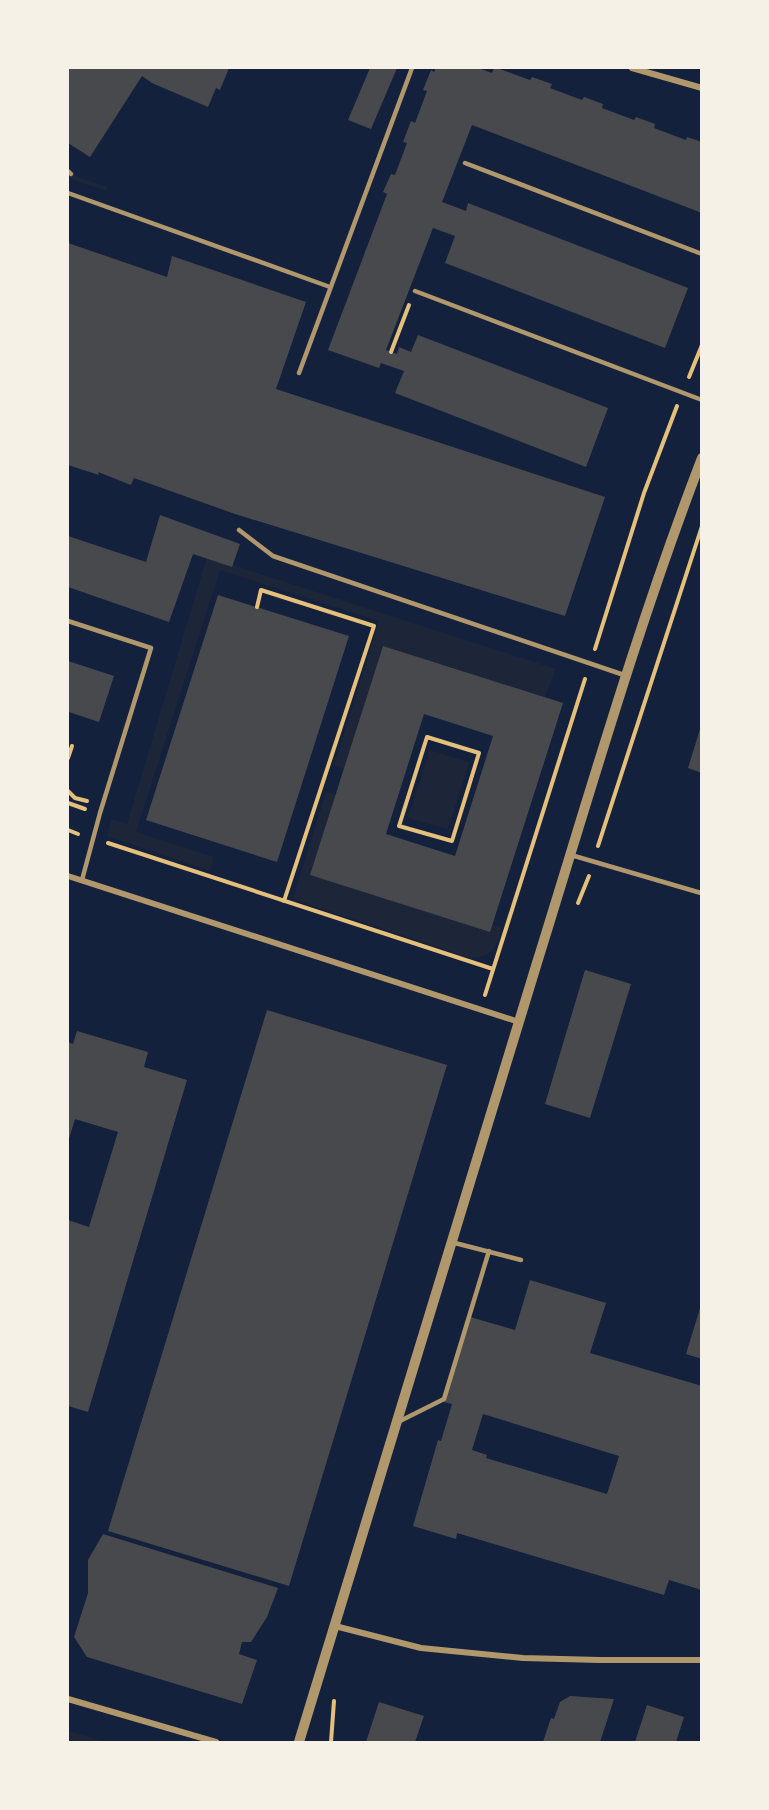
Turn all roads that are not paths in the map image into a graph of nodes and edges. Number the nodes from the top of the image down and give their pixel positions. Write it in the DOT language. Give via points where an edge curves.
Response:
graph roads {
  1 [pos="412,68"];
  2 [pos="632,68"];
  3 [pos="702,88"];
  4 [pos="465,162"];
  5 [pos="68,193"];
  6 [pos="702,254"];
  7 [pos="330,287"];
  8 [pos="415,291"];
  9 [pos="299,373"];
  10 [pos="702,400"];
  11 [pos="702,458"];
  12 [pos="239,530"];
  13 [pos="68,621"];
  14 [pos="627,675"];
  15 [pos="571,855"];
  16 [pos="68,876"];
  17 [pos="82,880"];
  18 [pos="701,893"];
  19 [pos="519,1022"];
  20 [pos="450,1241"];
  21 [pos="489,1251"];
  22 [pos="521,1260"];
  23 [pos="396,1423"];
  24 [pos="335,1626"];
  25 [pos="702,1660"];
  26 [pos="68,1699"];
  27 [pos="216,1743"];
  28 [pos="299,1743"];
  1 -- 7 [label="lane"];
  2 -- 3 [label="street"];
  4 -- 6 [label="lane"];
  5 -- 7 [label="lane"];
  7 -- 9 [label="lane"];
  8 -- 10 [label="lane"];
  11 -- 14 [label="street" via="666,550"];
  12 -- 14 [label="lane" via="273,556"];
  13 -- 17 [label="lane" via="151,648"];
  14 -- 15 [label="street"];
  15 -- 18 [label="lane"];
  15 -- 19 [label="street"];
  16 -- 17 [label="street"];
  17 -- 19 [label="street"];
  19 -- 20 [label="street"];
  20 -- 21 [label="lane"];
  20 -- 23 [label="street"];
  21 -- 22 [label="lane"];
  21 -- 23 [label="lane" via="444,1399"];
  23 -- 24 [label="street"];
  24 -- 25 [label="street" via="432,1650 523,1658"];
  24 -- 28 [label="street"];
  26 -- 27 [label="street"];
}
